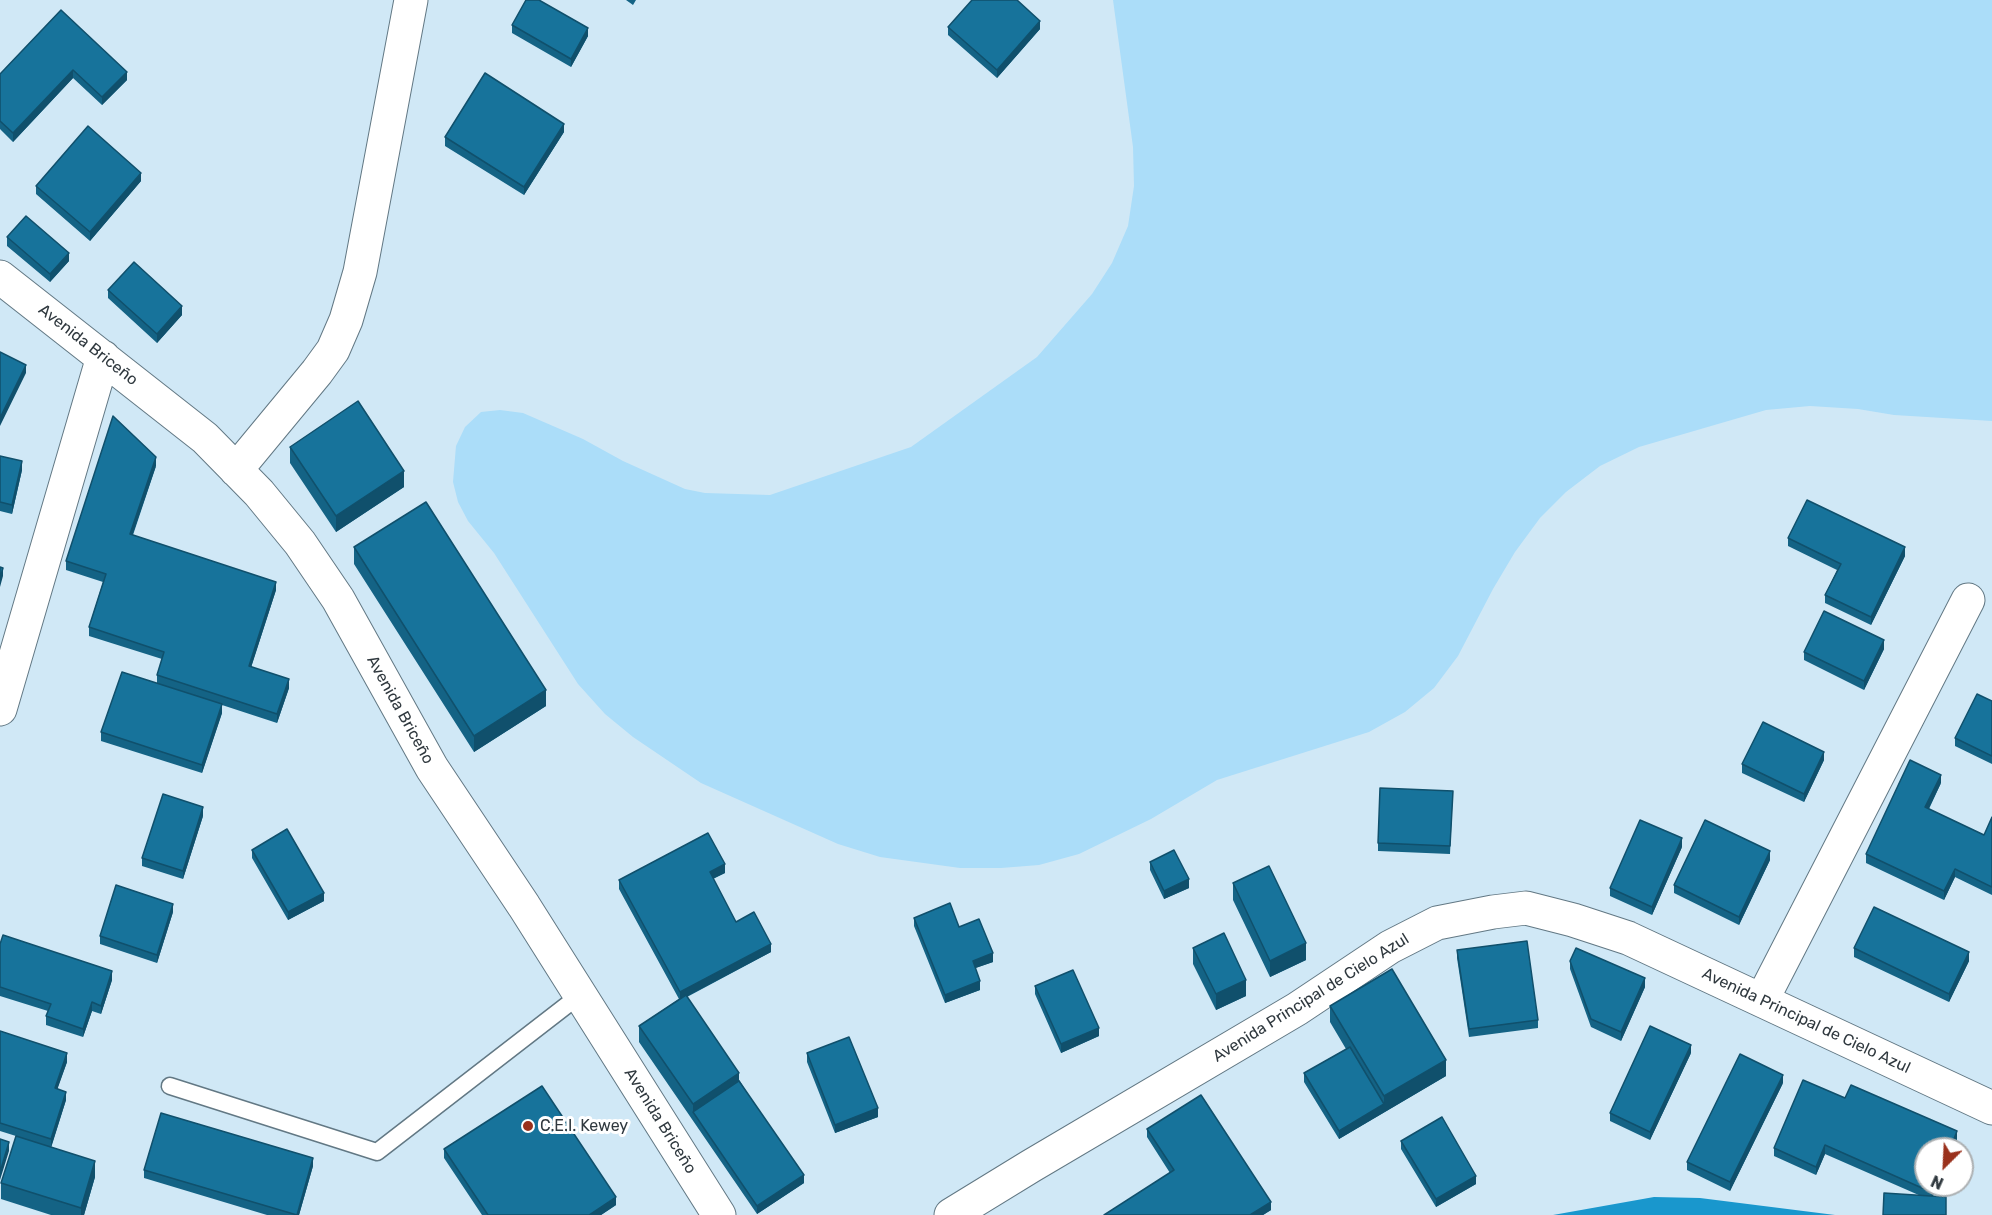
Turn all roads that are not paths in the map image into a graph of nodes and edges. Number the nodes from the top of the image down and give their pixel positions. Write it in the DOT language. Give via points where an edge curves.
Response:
graph roads {
  1 [pos="411,0"];
  2 [pos="0,277"];
  3 [pos="103,357"];
  4 [pos="236,470"];
  5 [pos="1968,600"];
  6 [pos="0,709"];
  7 [pos="580,995"];
  8 [pos="1762,1000"];
  9 [pos="171,1086"];
  10 [pos="1992,1108"];
  11 [pos="718,1215"];
  12 [pos="951,1215"];
  1 -- 4 [label="street" via="360,272 346,320 333,350"];
  2 -- 3 [label="street, Avenida Briceño"];
  3 -- 4 [label="street, Avenida Briceño" via="205,438"];
  3 -- 6 [label="street"];
  4 -- 7 [label="street, Avenida Briceño" via="300,543 339,599 432,768"];
  5 -- 8 [label="street"];
  7 -- 9 [label="lane" via="377,1152"];
  7 -- 11 [label="street, Avenida Briceño"];
  8 -- 10 [label="street, Avenida Principal de Cielo Azul"];
  8 -- 12 [label="street, Avenida Principal de Cielo Azul" via="1628,938 1564,917 1526,908 1437,923 1390,947 1297,1009"];
}
